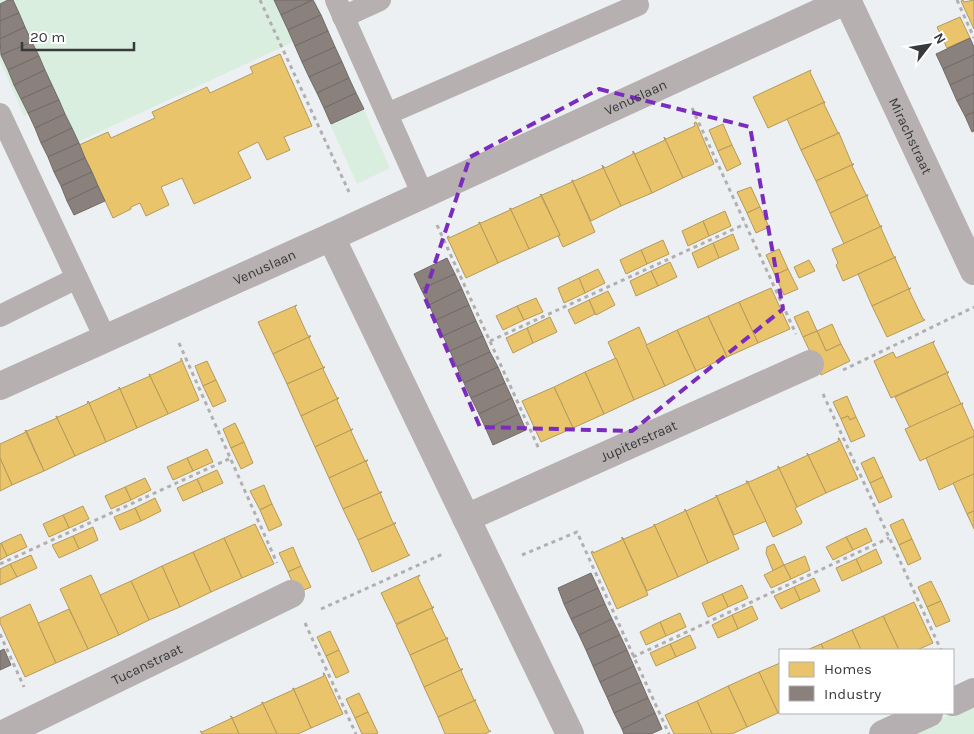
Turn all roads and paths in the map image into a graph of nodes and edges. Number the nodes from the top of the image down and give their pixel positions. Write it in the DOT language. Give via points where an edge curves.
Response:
graph roads {
  1 [pos="260,0"];
  2 [pos="380,0"];
  3 [pos="636,0"];
  4 [pos="847,0"];
  5 [pos="957,0"];
  6 [pos="340,8"];
  7 [pos="974,38"];
  8 [pos="0,114"];
  9 [pos="387,114"];
  10 [pos="423,195"];
  11 [pos="363,222"];
  12 [pos="745,224"];
  13 [pos="331,237"];
  14 [pos="974,271"];
  15 [pos="77,278"];
  16 [pos="974,307"];
  17 [pos="165,312"];
  18 [pos="0,316"];
  19 [pos="105,338"];
  20 [pos="490,341"];
  21 [pos="810,364"];
  22 [pos="835,374"];
  23 [pos="0,386"];
  24 [pos="231,458"];
  25 [pos="552,479"];
  26 [pos="471,529"];
  27 [pos="889,538"];
  28 [pos="0,564"];
  29 [pos="491,569"];
  30 [pos="297,606"];
  31 [pos="0,634"];
  32 [pos="633,657"];
  33 [pos="974,692"];
  34 [pos="954,702"];
  35 [pos="927,714"];
  36 [pos="38,717"];
  37 [pos="3,734"];
  38 [pos="356,734"];
  39 [pos="570,734"];
  40 [pos="669,734"];
  41 [pos="883,734"];
  1 -- 11 [label="path"];
  2 -- 6 [label="lane"];
  3 -- 9 [label="lane" via="638,5"];
  4 -- 10 [label="street, Venuslaan"];
  4 -- 14 [label="street, Mirachstraat"];
  5 -- 7 [label="path"];
  6 -- 9 [label="lane"];
  8 -- 15 [label="lane"];
  9 -- 10 [label="lane"];
  10 -- 11 [label="street, Venuslaan"];
  10 -- 20 [label="path"];
  11 -- 13 [label="street, Venuslaan"];
  12 -- 20 [label="path"];
  13 -- 17 [label="street, Venuslaan"];
  13 -- 26 [label="street"];
  15 -- 18 [label="lane"];
  15 -- 19 [label="lane"];
  16 -- 22 [label="path"];
  17 -- 19 [label="street, Venuslaan"];
  17 -- 24 [label="path"];
  19 -- 23 [label="street, Venuslaan"];
  20 -- 25 [label="path"];
  21 -- 25 [label="street, Jupiterstraat"];
  24 -- 28 [label="path"];
  24 -- 30 [label="path"];
  25 -- 26 [label="street, Jupiterstraat"];
  26 -- 29 [label="street"];
  26 -- 30 [label="path"];
  27 -- 32 [label="path"];
  29 -- 32 [label="path" via="576,532"];
  29 -- 39 [label="street"];
  30 -- 36 [label="street, Tucanstraat"];
  30 -- 38 [label="path"];
  31 -- 36 [label="path"];
  32 -- 40 [label="path"];
  33 -- 34 [label="street"];
  35 -- 41 [label="street"];
  36 -- 37 [label="street, Tucanstraat"];
}
